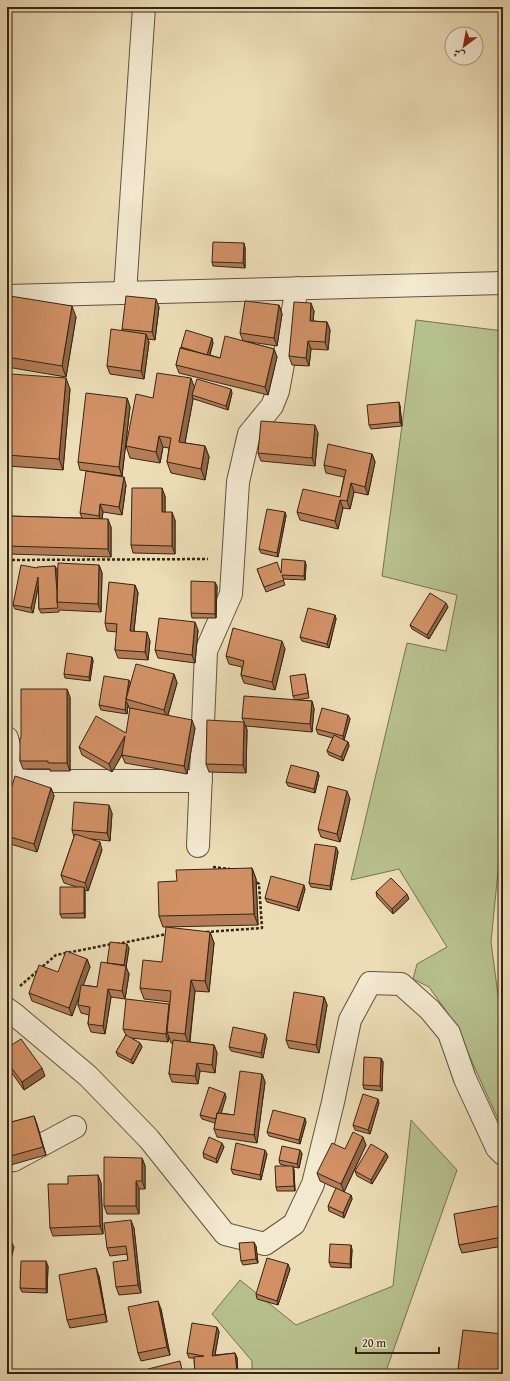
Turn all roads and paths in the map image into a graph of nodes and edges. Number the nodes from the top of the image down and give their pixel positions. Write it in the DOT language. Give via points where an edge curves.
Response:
graph roads {
  1 [pos="144,7"];
  2 [pos="503,283"];
  3 [pos="297,288"];
  4 [pos="125,293"];
  5 [pos="7,296"];
  6 [pos="234,558"];
  7 [pos="7,560"];
  8 [pos="7,738"];
  9 [pos="201,781"];
  10 [pos="13,789"];
  11 [pos="198,846"];
  12 [pos="232,869"];
  13 [pos="252,879"];
  14 [pos="201,932"];
  15 [pos="171,934"];
  16 [pos="18,988"];
  17 [pos="7,1009"];
  18 [pos="75,1127"];
  19 [pos="503,1154"];
  20 [pos="7,1161"];
  1 -- 4 [label="street"];
  2 -- 3 [label="street"];
  3 -- 4 [label="street"];
  3 -- 6 [label="street" via="278,391 272,406 249,434 239,475"];
  4 -- 5 [label="street"];
  6 -- 7 [label="path"];
  6 -- 9 [label="street" via="231,594 206,651"];
  8 -- 10 [label="street"];
  9 -- 10 [label="street"];
  9 -- 11 [label="street"];
  11 -- 12 [label="path" via="200,866"];
  13 -- 14 [label="path" via="259,884 262,928"];
  15 -- 16 [label="path" via="56,955"];
  17 -- 19 [label="street" via="88,1076 150,1139 225,1234 265,1244 294,1224 313,1184 350,1020 370,983 401,984 430,1010 449,1033 469,1086 497,1148"];
  18 -- 20 [label="street" via="14,1160"];
}
